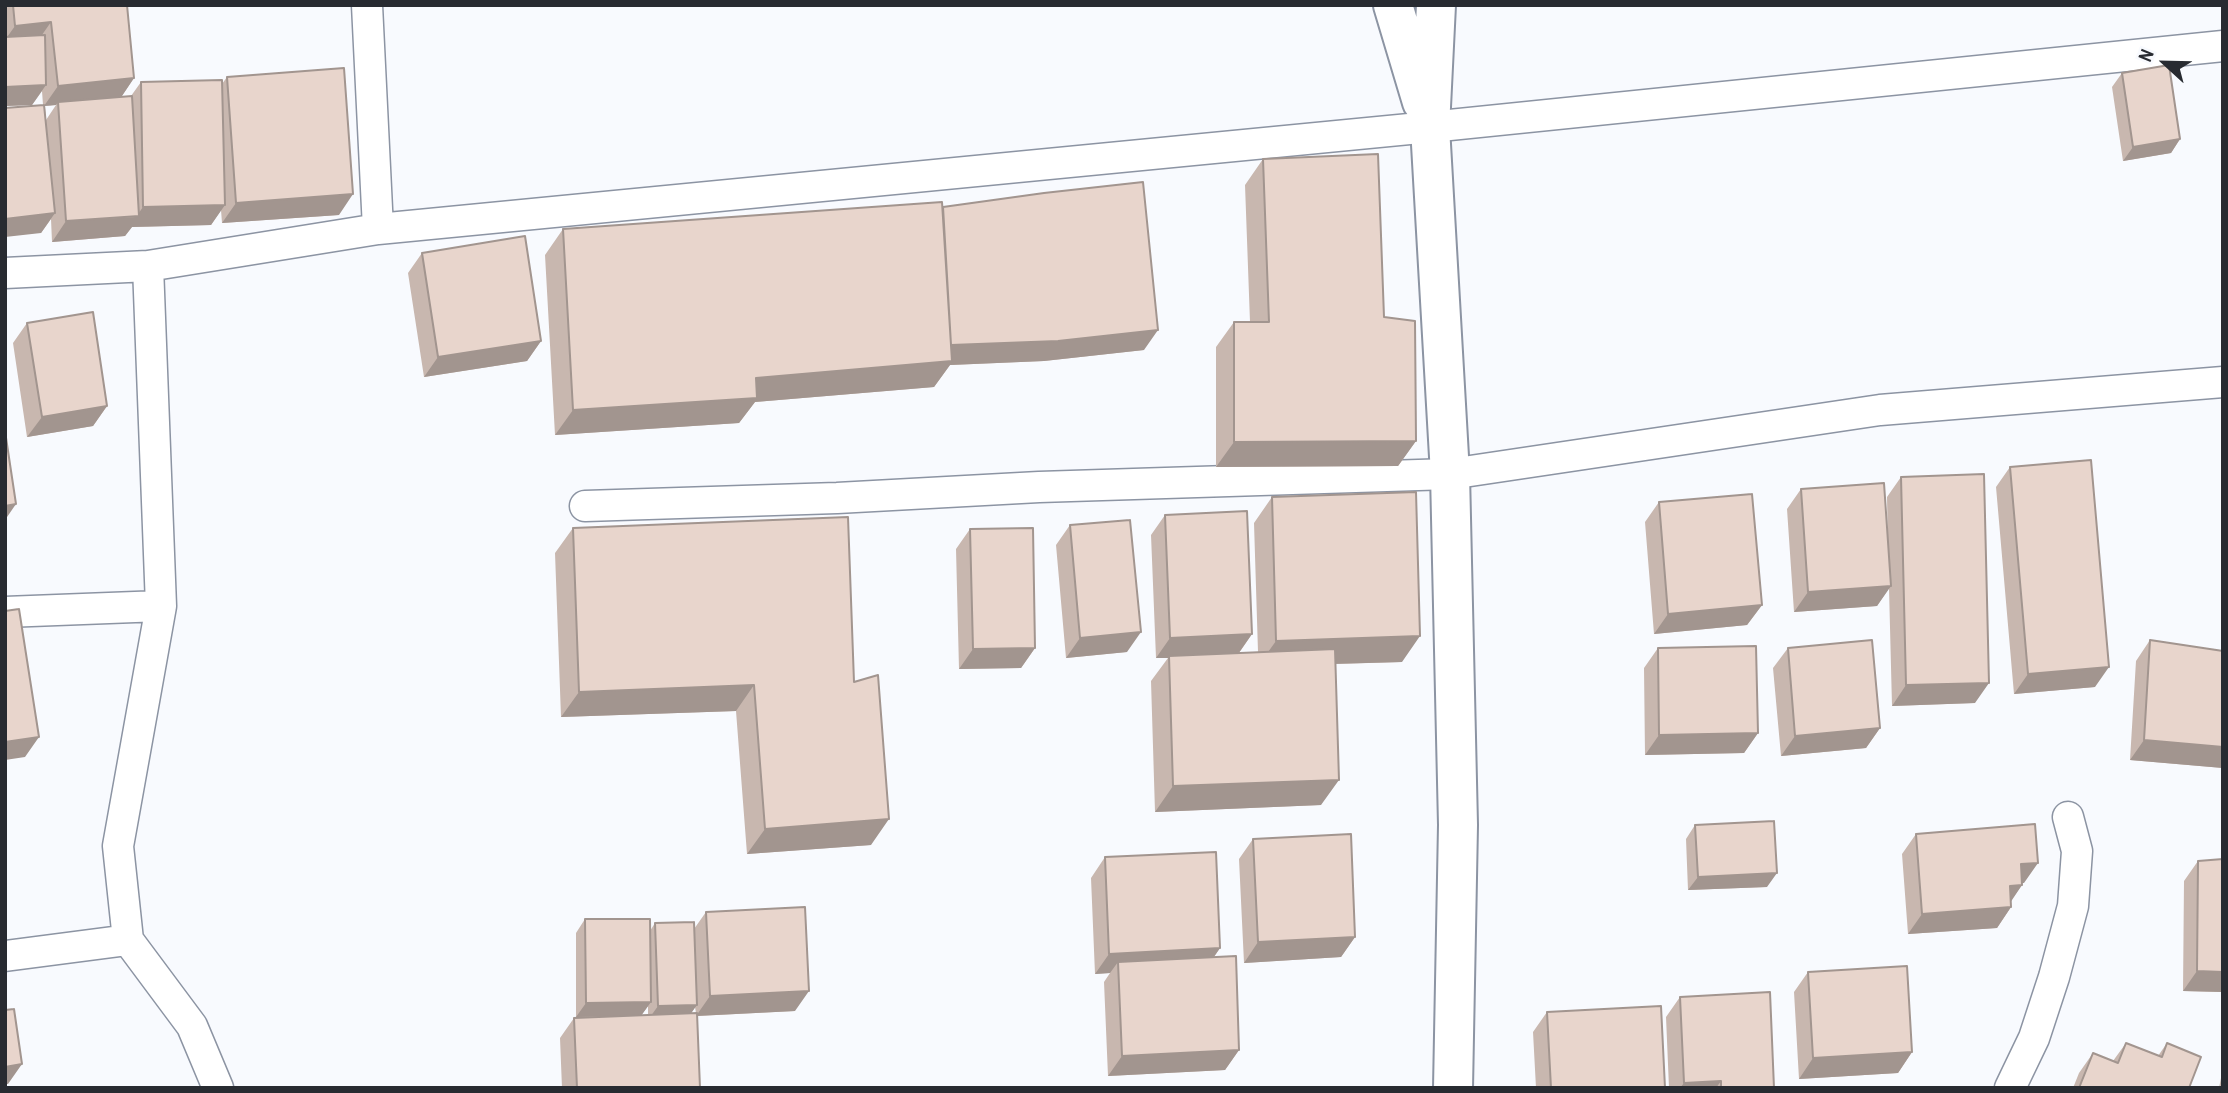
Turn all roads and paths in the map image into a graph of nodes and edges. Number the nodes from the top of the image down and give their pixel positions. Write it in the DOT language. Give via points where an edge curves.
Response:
graph roads {
  1 [pos="367,5"];
  2 [pos="1393,5"];
  3 [pos="1436,5"];
  4 [pos="2223,46"];
  5 [pos="1430,127"];
  6 [pos="378,229"];
  7 [pos="148,266"];
  8 [pos="5,273"];
  9 [pos="2223,382"];
  10 [pos="1450,474"];
  11 [pos="585,506"];
  12 [pos="161,606"];
  13 [pos="5,612"];
  14 [pos="2068,817"];
  15 [pos="128,940"];
  16 [pos="5,956"];
  17 [pos="218,1088"];
  18 [pos="1453,1088"];
  19 [pos="2011,1088"];
  1 -- 6 [label="street"];
  2 -- 5 [label="street"];
  3 -- 5 [label="street"];
  4 -- 5 [label="street"];
  5 -- 6 [label="street"];
  5 -- 10 [label="street"];
  6 -- 7 [label="street"];
  7 -- 8 [label="street"];
  7 -- 12 [label="street"];
  9 -- 10 [label="street" via="1880,410"];
  10 -- 11 [label="street"];
  10 -- 18 [label="street" via="1458,825"];
  12 -- 13 [label="street"];
  12 -- 15 [label="street" via="118,846"];
  14 -- 19 [label="street" via="2077,851 2073,906 2034,1038"];
  15 -- 16 [label="street"];
  15 -- 17 [label="street" via="192,1026"];
}
